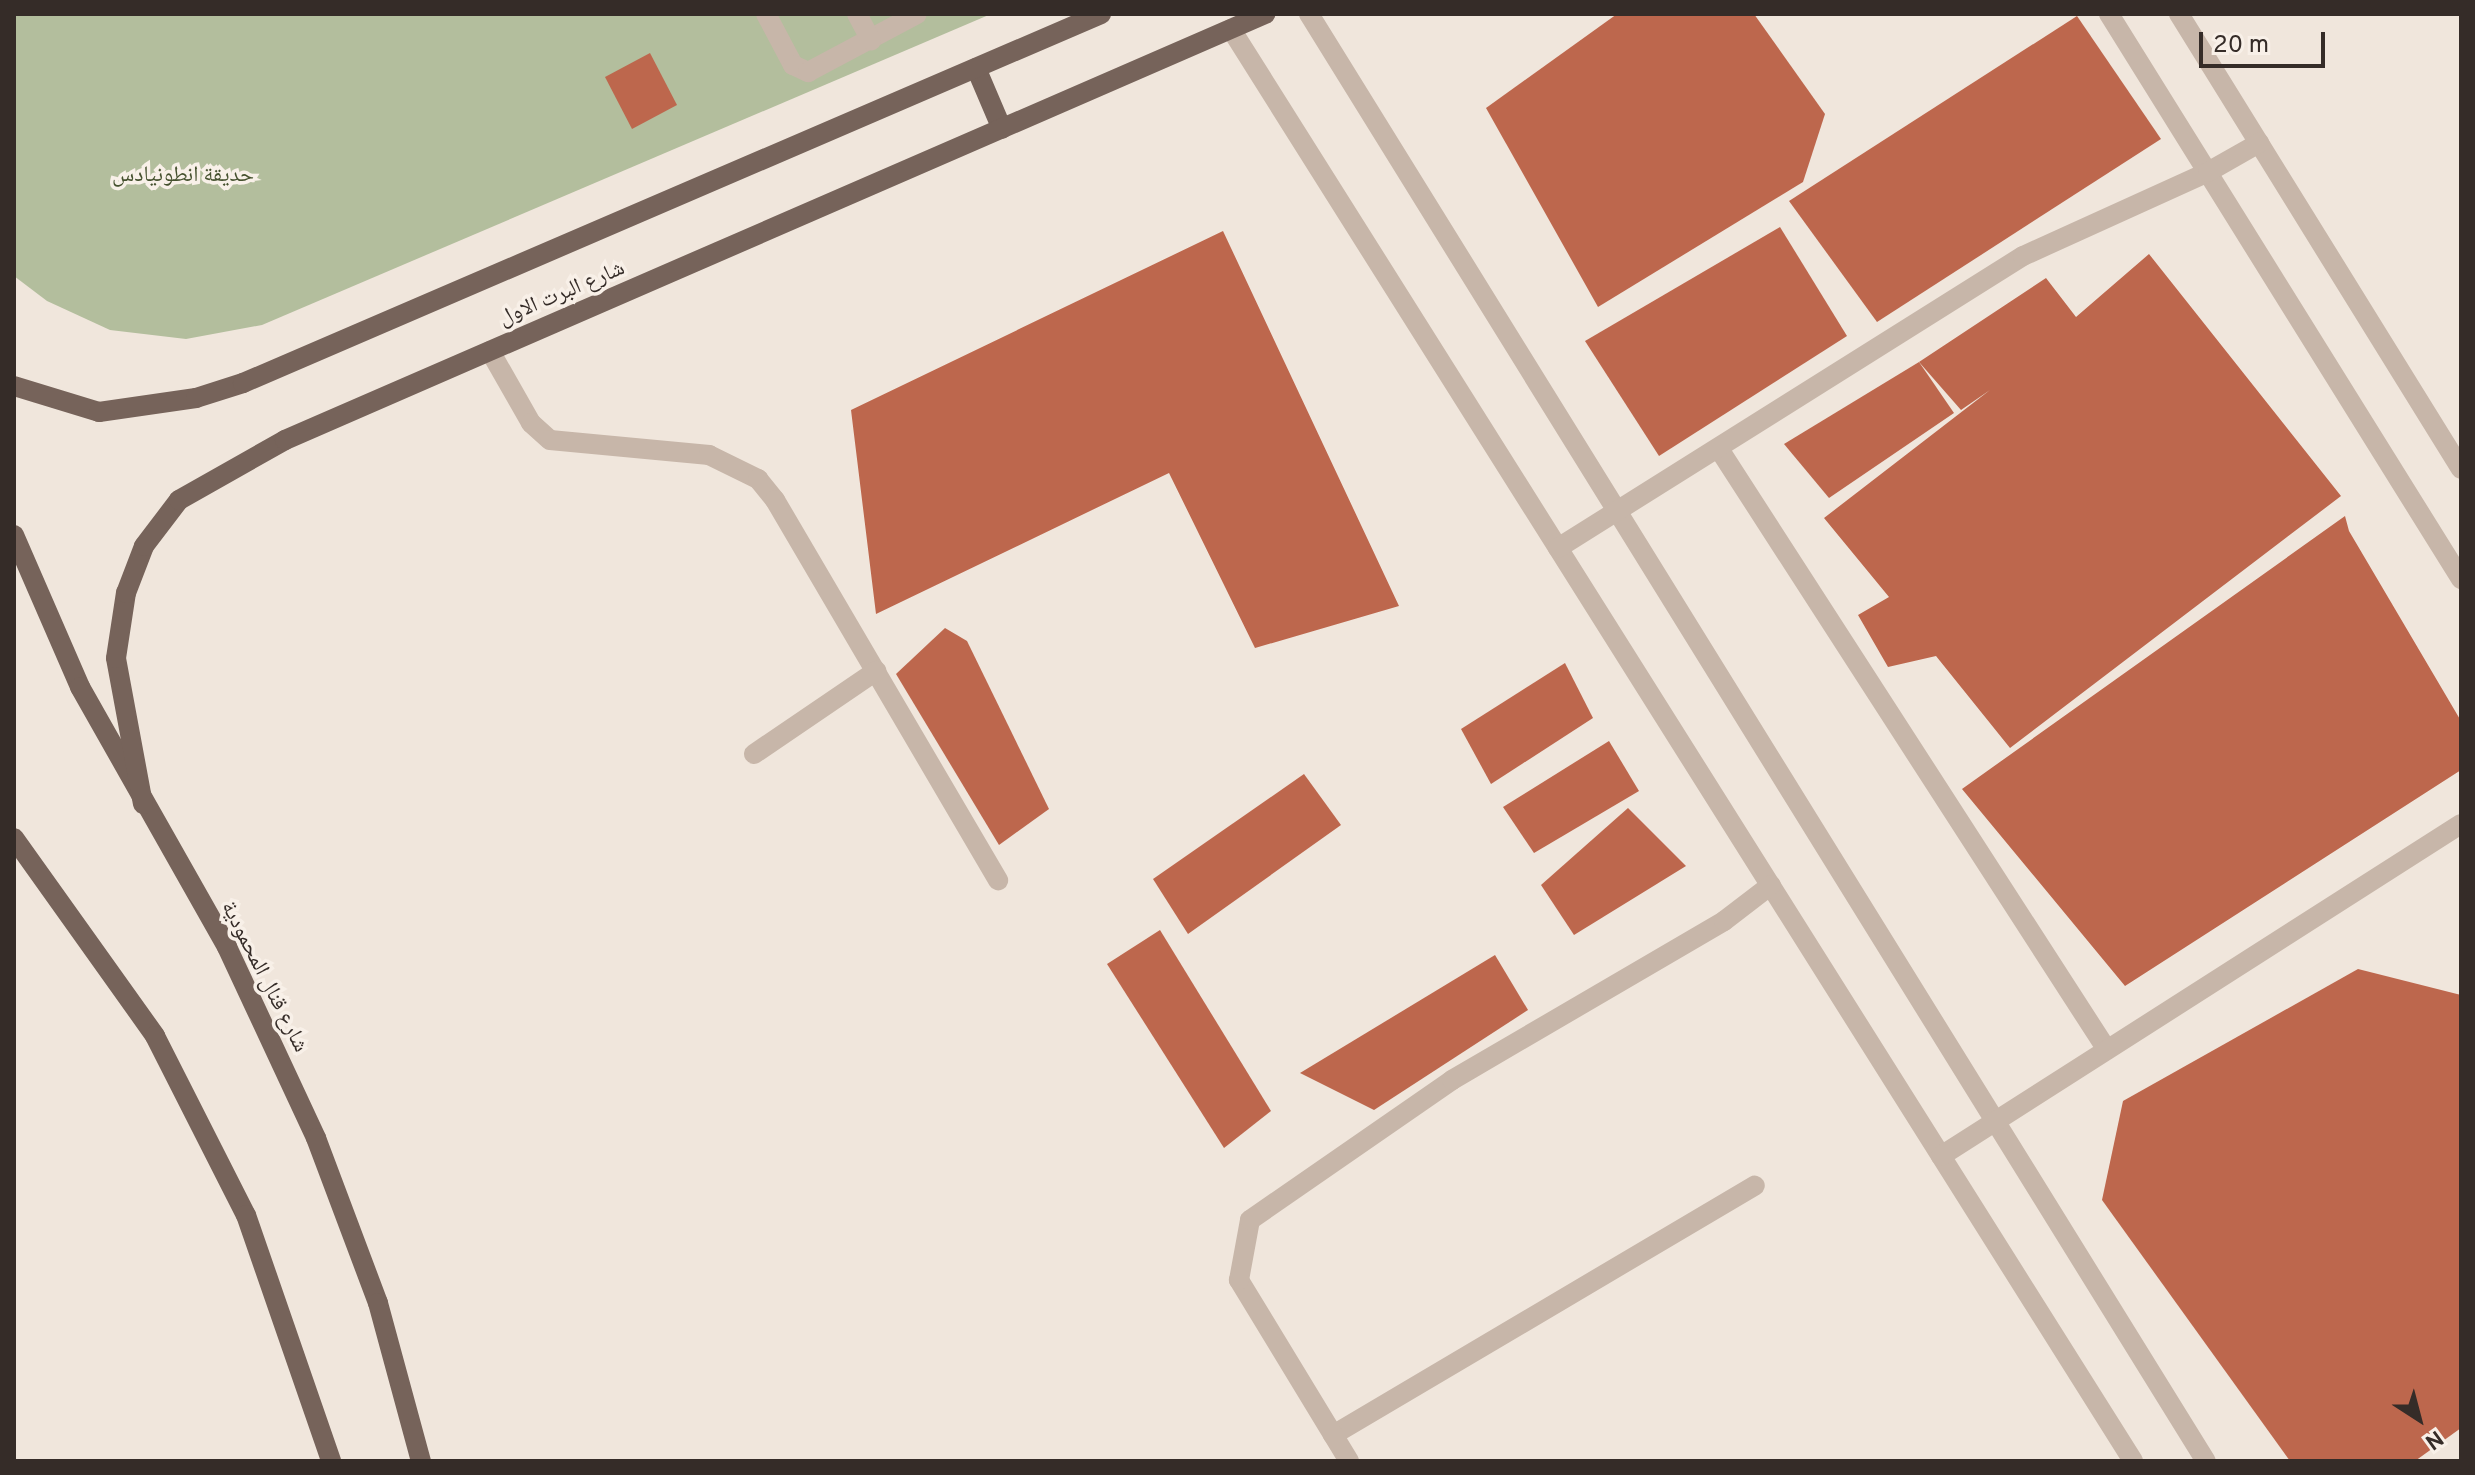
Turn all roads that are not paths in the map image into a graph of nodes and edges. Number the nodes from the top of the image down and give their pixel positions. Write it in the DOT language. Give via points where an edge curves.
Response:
graph roads {
  1 [pos="766,14"];
  2 [pos="857,14"];
  3 [pos="917,14"];
  4 [pos="1101,14"];
  5 [pos="1265,14"];
  6 [pos="1309,14"];
  7 [pos="2109,14"];
  8 [pos="2179,14"];
  9 [pos="1231,29"];
  10 [pos="871,40"];
  11 [pos="976,68"];
  12 [pos="1002,129"];
  13 [pos="2259,143"];
  14 [pos="2208,172"];
  15 [pos="490,351"];
  16 [pos="14,386"];
  17 [pos="1719,449"];
  18 [pos="2461,469"];
  19 [pos="1618,513"];
  20 [pos="14,535"];
  21 [pos="1558,548"];
  22 [pos="2461,579"];
  23 [pos="876,671"];
  24 [pos="754,754"];
  25 [pos="143,804"];
  26 [pos="2461,824"];
  27 [pos="14,838"];
  28 [pos="998,880"];
  29 [pos="1771,885"];
  30 [pos="2107,1050"];
  31 [pos="1995,1121"];
  32 [pos="1941,1156"];
  33 [pos="1755,1185"];
  34 [pos="1333,1435"];
  35 [pos="331,1461"];
  36 [pos="421,1461"];
  37 [pos="1349,1461"];
  38 [pos="2133,1461"];
  39 [pos="2206,1461"];
  1 -- 10 [label="street" via="793,65 808,72"];
  2 -- 10 [label="street"];
  3 -- 10 [label="street"];
  4 -- 11 [label="main road, شارع البرت الاول"];
  5 -- 9 [label="main road, شارع البرت الاول"];
  6 -- 19 [label="street"];
  7 -- 14 [label="street"];
  8 -- 13 [label="street"];
  9 -- 12 [label="main road, شارع البرت الاول"];
  9 -- 21 [label="street"];
  11 -- 12 [label="main road"];
  11 -- 16 [label="main road, شارع البرت الاول" via="243,383 196,398 99,412"];
  12 -- 15 [label="main road, شارع البرت الاول"];
  13 -- 14 [label="street"];
  13 -- 18 [label="street"];
  14 -- 17 [label="street" via="2023,256"];
  14 -- 22 [label="street"];
  15 -- 23 [label="street" via="531,423 550,440 709,455 758,479"];
  15 -- 25 [label="main road, شارع البرت الاول" via="225,470 179,500 144,546 126,593 116,658"];
  17 -- 19 [label="street"];
  17 -- 30 [label="street"];
  19 -- 21 [label="street"];
  19 -- 31 [label="street"];
  20 -- 25 [label="main road, شارع قنال المحمودية" via="80,687"];
  21 -- 29 [label="street"];
  23 -- 24 [label="street"];
  23 -- 28 [label="street"];
  25 -- 36 [label="main road, شارع قنال المحمودية" via="227,947 316,1138 378,1303"];
  26 -- 30 [label="street"];
  27 -- 35 [label="main road" via="155,1036 246,1215"];
  29 -- 32 [label="street"];
  29 -- 34 [label="street" via="1724,921 1452,1080 1250,1220 1239,1280"];
  30 -- 31 [label="street"];
  31 -- 32 [label="street"];
  31 -- 39 [label="street"];
  32 -- 38 [label="street"];
  33 -- 34 [label="street"];
  34 -- 37 [label="street"];
}
